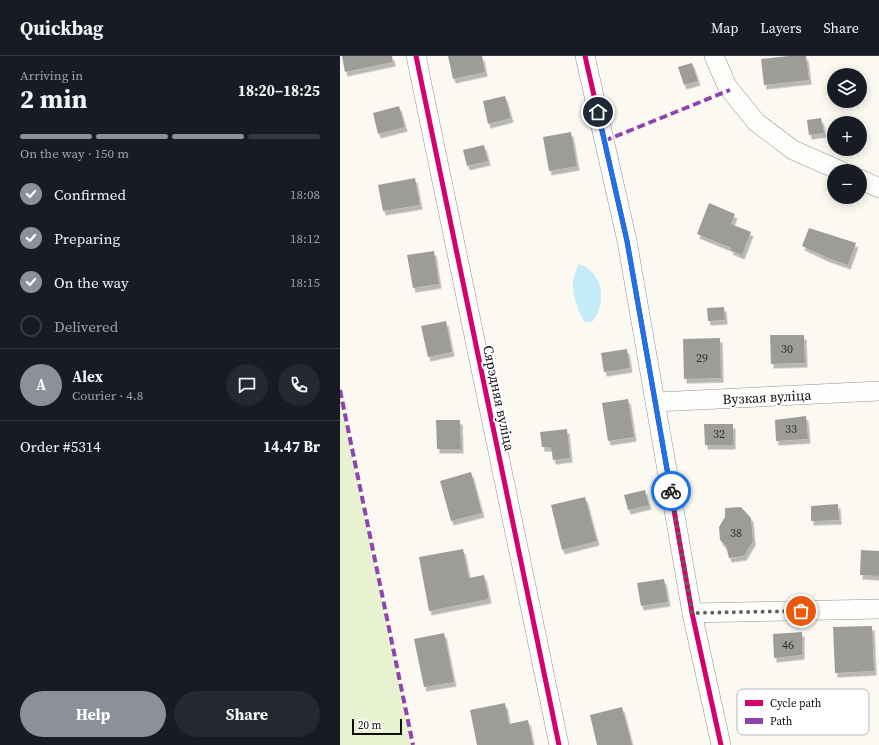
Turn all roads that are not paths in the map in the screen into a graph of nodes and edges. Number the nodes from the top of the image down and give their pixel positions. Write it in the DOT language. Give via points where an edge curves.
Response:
graph roads {
  1 [pos="416,56"];
  2 [pos="585,56"];
  3 [pos="714,56"];
  4 [pos="827,165"];
  5 [pos="867,182"];
  6 [pos="879,188"];
  7 [pos="879,392"];
  8 [pos="656,402"];
  9 [pos="879,609"];
  10 [pos="692,613"];
  11 [pos="559,745"];
  12 [pos="721,745"];
  1 -- 11 [label="street, Сярэдняя вуліца"];
  2 -- 8 [label="street" via="627,241"];
  3 -- 4 [label="street" via="727,86 756,122 793,150"];
  5 -- 6 [label="street"];
  7 -- 8 [label="street, Вузкая вуліца"];
  8 -- 10 [label="street"];
  9 -- 10 [label="street"];
  10 -- 12 [label="street"];
}
